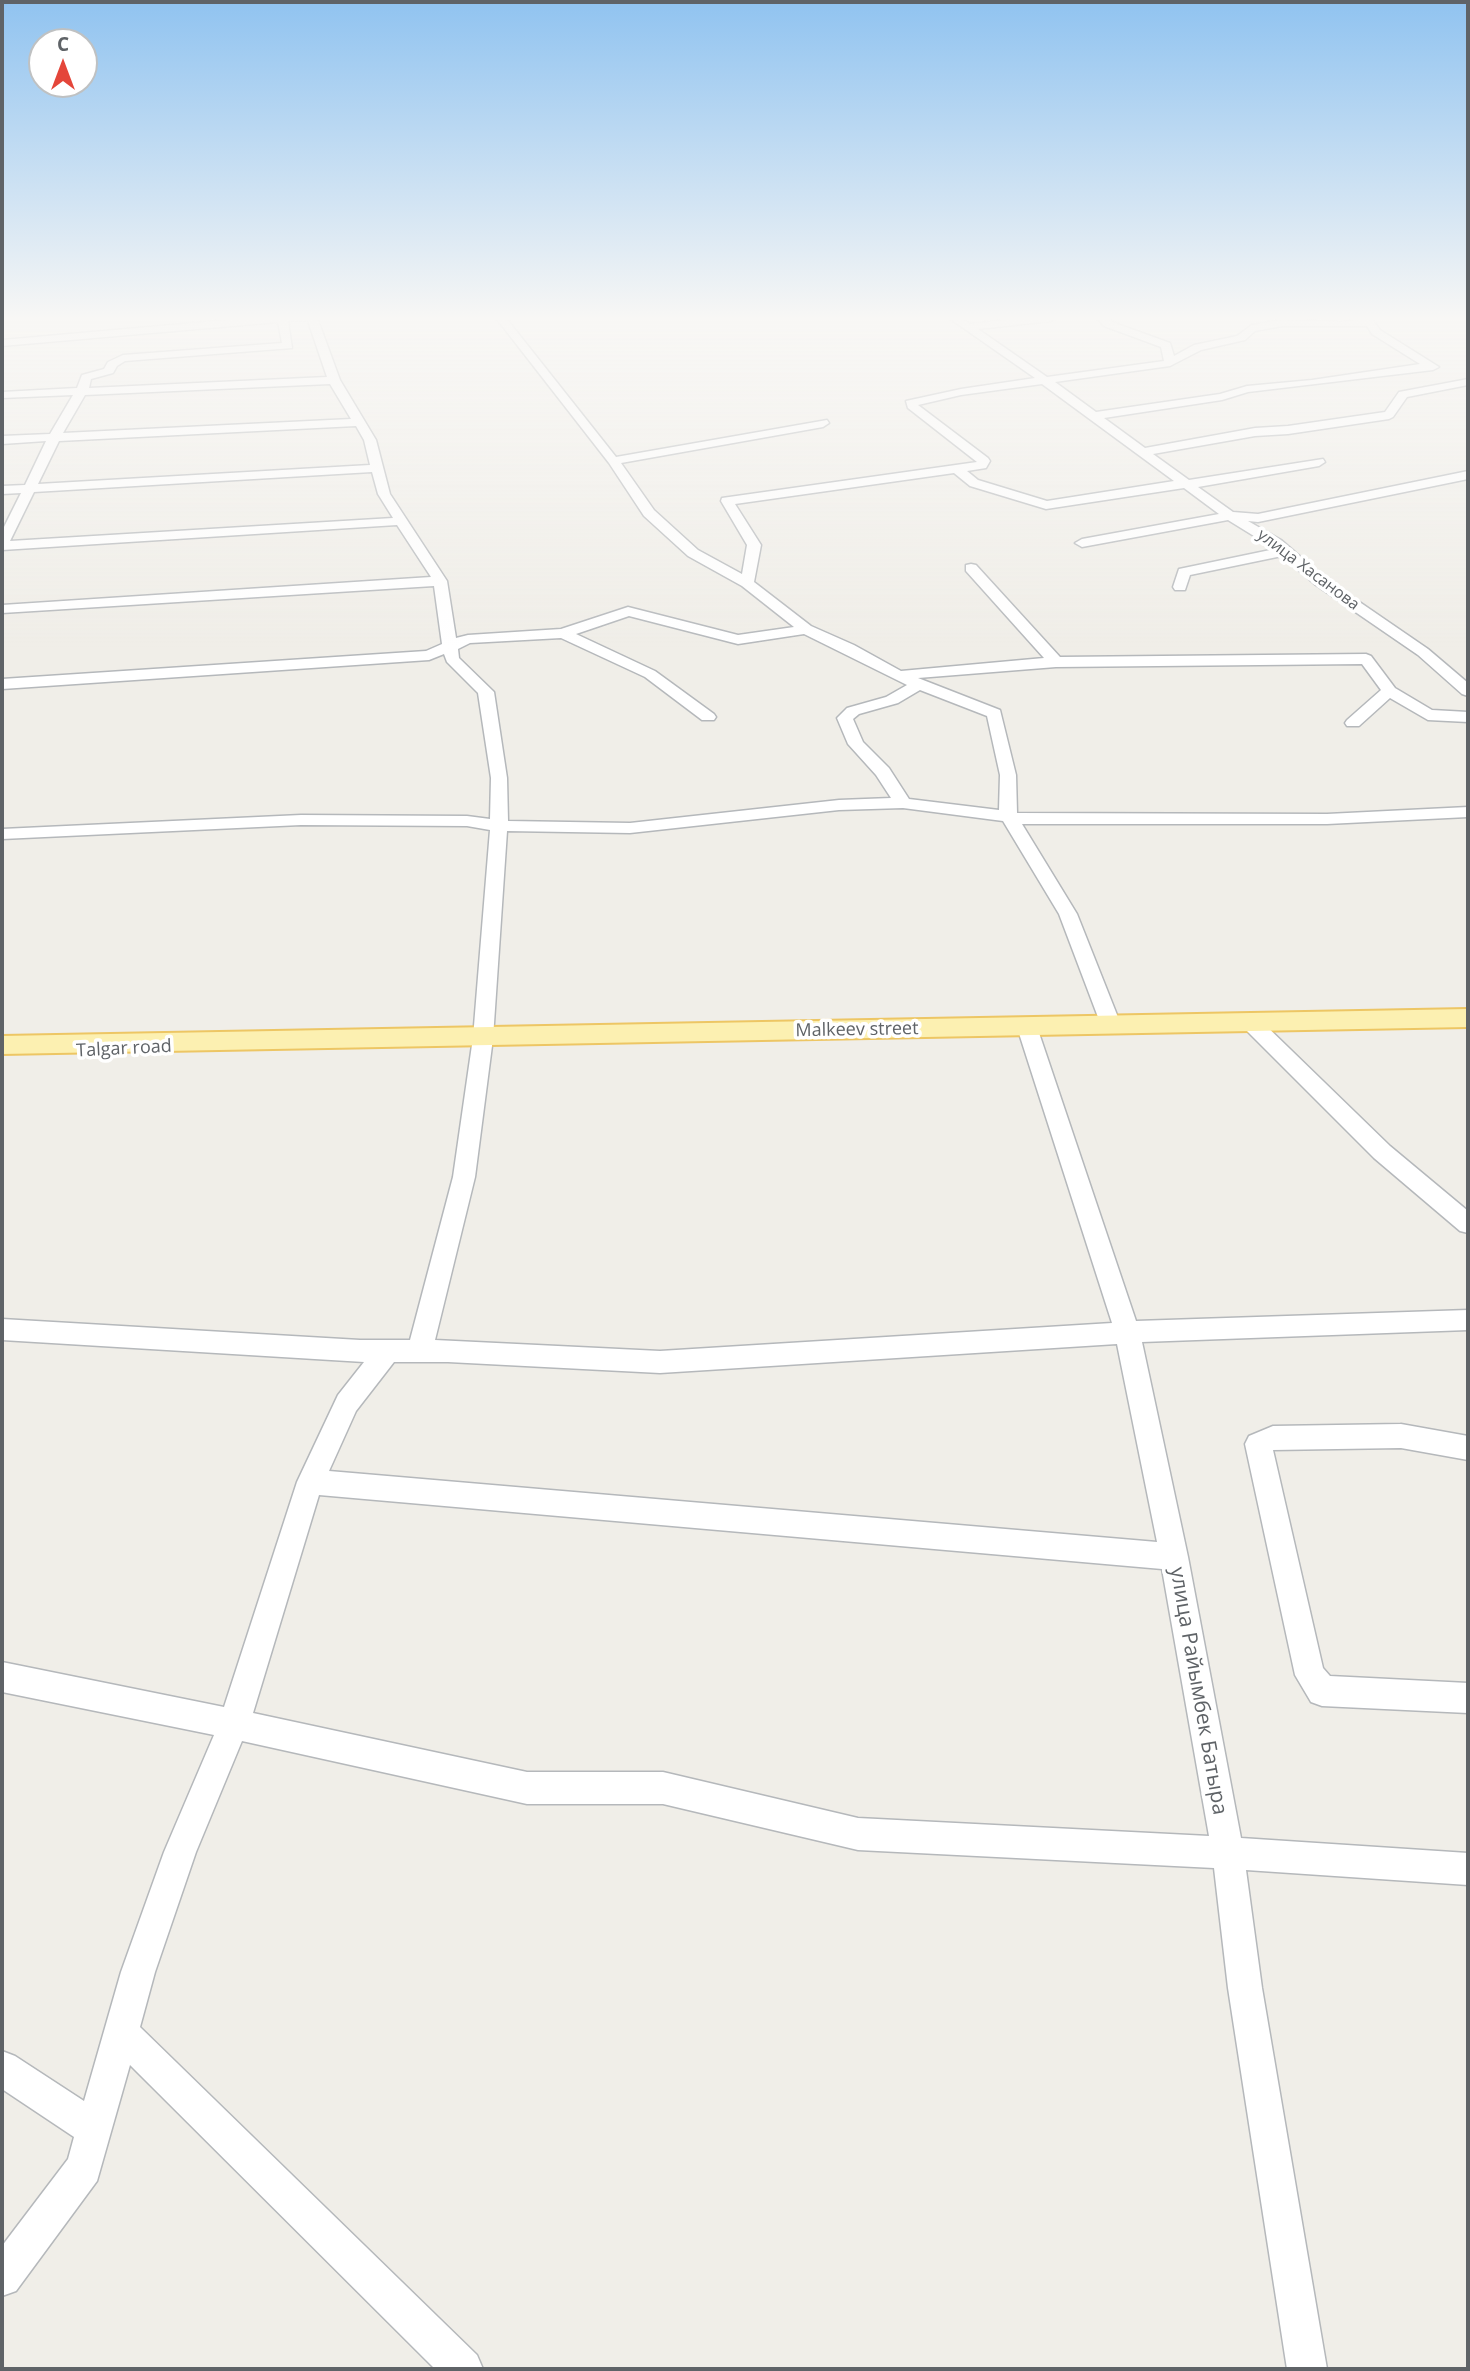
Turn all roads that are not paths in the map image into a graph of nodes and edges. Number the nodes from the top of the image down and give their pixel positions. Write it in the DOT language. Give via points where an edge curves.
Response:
graph roads {
  1 [pos="59,429"];
  2 [pos="233,429"];
  3 [pos="364,429"];
  4 [pos="588,429"];
  5 [pos="792,429"];
  6 [pos="942,429"];
  7 [pos="1113,429"];
  8 [pos="1297,429"];
  9 [pos="54,438"];
  10 [pos="2,440"];
  11 [pos="1143,452"];
  12 [pos="613,461"];
  13 [pos="1319,462"];
  14 [pos="378,468"];
  15 [pos="957,469"];
  16 [pos="918,475"];
  17 [pos="1468,475"];
  18 [pos="974,483"];
  19 [pos="1187,483"];
  20 [pos="32,488"];
  21 [pos="2,490"];
  22 [pos="1230,516"];
  23 [pos="402,521"];
  24 [pos="1082,542"];
  25 [pos="2,545"];
  26 [pos="1285,551"];
  27 [pos="971,568"];
  28 [pos="440,581"];
  29 [pos="747,583"];
  30 [pos="1180,587"];
  31 [pos="2,609"];
  32 [pos="806,629"];
  33 [pos="563,633"];
  34 [pos="468,639"];
  35 [pos="449,646"];
  36 [pos="1056,663"];
  37 [pos="898,676"];
  38 [pos="2,684"];
  39 [pos="919,684"];
  40 [pos="1389,691"];
  41 [pos="1468,691"];
  42 [pos="708,717"];
  43 [pos="1468,717"];
  44 [pos="1353,723"];
  45 [pos="903,803"];
  46 [pos="1468,812"];
  47 [pos="1008,815"];
  48 [pos="499,826"];
  49 [pos="2,834"];
  50 [pos="1468,1018"];
  51 [pos="1250,1022"];
  52 [pos="1111,1025"];
  53 [pos="1027,1027"];
  54 [pos="483,1038"];
  55 [pos="246,1042"];
  56 [pos="2,1045"];
  57 [pos="2,1057"];
  58 [pos="1468,1224"];
  59 [pos="1468,1320"];
  60 [pos="2,1329"];
  61 [pos="1128,1334"];
  62 [pos="420,1351"];
  63 [pos="387,1352"];
  64 [pos="1468,1448"];
  65 [pos="310,1482"];
  66 [pos="1174,1557"];
  67 [pos="2,1677"];
  68 [pos="1468,1698"];
  69 [pos="233,1724"];
  70 [pos="1228,1853"];
  71 [pos="1468,1869"];
  72 [pos="121,2032"];
  73 [pos="2,2069"];
  74 [pos="95,2129"];
  75 [pos="2,2277"];
  76 [pos="463,2369"];
  77 [pos="1307,2369"];
  1 -- 9 [label="street"];
  2 -- 9 [label="street"];
  3 -- 14 [label="street"];
  4 -- 12 [label="street"];
  5 -- 12 [label="street"];
  6 -- 15 [label="street" via="984,461"];
  7 -- 11 [label="street, улица Хасанова"];
  8 -- 11 [label="street"];
  9 -- 10 [label="street"];
  9 -- 20 [label="street"];
  11 -- 19 [label="street, улица Хасанова"];
  12 -- 29 [label="street" via="649,513 693,553"];
  13 -- 19 [label="street"];
  14 -- 20 [label="street"];
  14 -- 23 [label="street" via="384,495"];
  15 -- 16 [label="street"];
  15 -- 18 [label="street"];
  16 -- 18 [label="street"];
  16 -- 29 [label="street" via="727,501 754,545"];
  17 -- 22 [label="street" via="1258,518"];
  18 -- 19 [label="street" via="1046,505"];
  19 -- 22 [label="street, улица Хасанова"];
  20 -- 21 [label="street"];
  20 -- 25 [label="street"];
  22 -- 24 [label="street"];
  22 -- 26 [label="street, улица Хасанова"];
  23 -- 25 [label="street"];
  23 -- 28 [label="street"];
  26 -- 30 [label="street" via="1184,572"];
  26 -- 41 [label="street, улица Хасанова" via="1321,582 1423,652"];
  27 -- 36 [label="street"];
  28 -- 31 [label="street"];
  28 -- 35 [label="street"];
  29 -- 32 [label="street"];
  32 -- 33 [label="street" via="738,640 628,611"];
  32 -- 37 [label="street"];
  33 -- 34 [label="street"];
  33 -- 42 [label="street" via="650,674"];
  34 -- 35 [label="street"];
  35 -- 38 [label="street" via="429,655"];
  35 -- 48 [label="street" via="486,692 499,778"];
  36 -- 37 [label="street"];
  36 -- 40 [label="street" via="1366,659"];
  37 -- 39 [label="street"];
  39 -- 45 [label="street" via="845,718 856,744 883,772"];
  39 -- 47 [label="street" via="994,713 1009,775"];
  40 -- 43 [label="street" via="1428,715"];
  40 -- 44 [label="street"];
  45 -- 47 [label="street"];
  45 -- 48 [label="street" via="839,805 630,828"];
  46 -- 47 [label="street" via="1327,819 1032,820"];
  47 -- 52 [label="street" via="1068,914"];
  48 -- 49 [label="street" via="467,821 300,820"];
  48 -- 54 [label="street"];
  50 -- 51 [label="main road, Malkeev street"];
  51 -- 52 [label="main road, Malkeev street"];
  51 -- 58 [label="street" via="1381,1152"];
  52 -- 53 [label="main road, Malkeev street"];
  53 -- 54 [label="main road, Malkeev street"];
  53 -- 61 [label="street, улица Райымбек Батыра"];
  54 -- 55 [label="main road, Malkeev street"];
  54 -- 62 [label="street" via="464,1177"];
  55 -- 56 [label="main road"];
  55 -- 57 [label="main road, Talgar road"];
  59 -- 61 [label="street"];
  60 -- 63 [label="street"];
  61 -- 62 [label="street" via="660,1362"];
  61 -- 66 [label="street, улица Райымбек Батыра"];
  62 -- 63 [label="street"];
  63 -- 65 [label="street" via="347,1403"];
  64 -- 68 [label="street" via="1401,1436 1273,1438 1258,1444 1310,1675 1322,1691"];
  65 -- 66 [label="street"];
  65 -- 69 [label="street"];
  66 -- 70 [label="street, улица Райымбек Батыра"];
  67 -- 69 [label="street"];
  69 -- 70 [label="street" via="527,1788 663,1788 858,1834"];
  69 -- 72 [label="street" via="180,1852"];
  70 -- 71 [label="street"];
  70 -- 77 [label="street, улица Райымбек Батыра" via="1245,1988"];
  72 -- 74 [label="street"];
  72 -- 76 [label="street"];
  73 -- 74 [label="street"];
  74 -- 75 [label="street" via="84,2168"];
}
